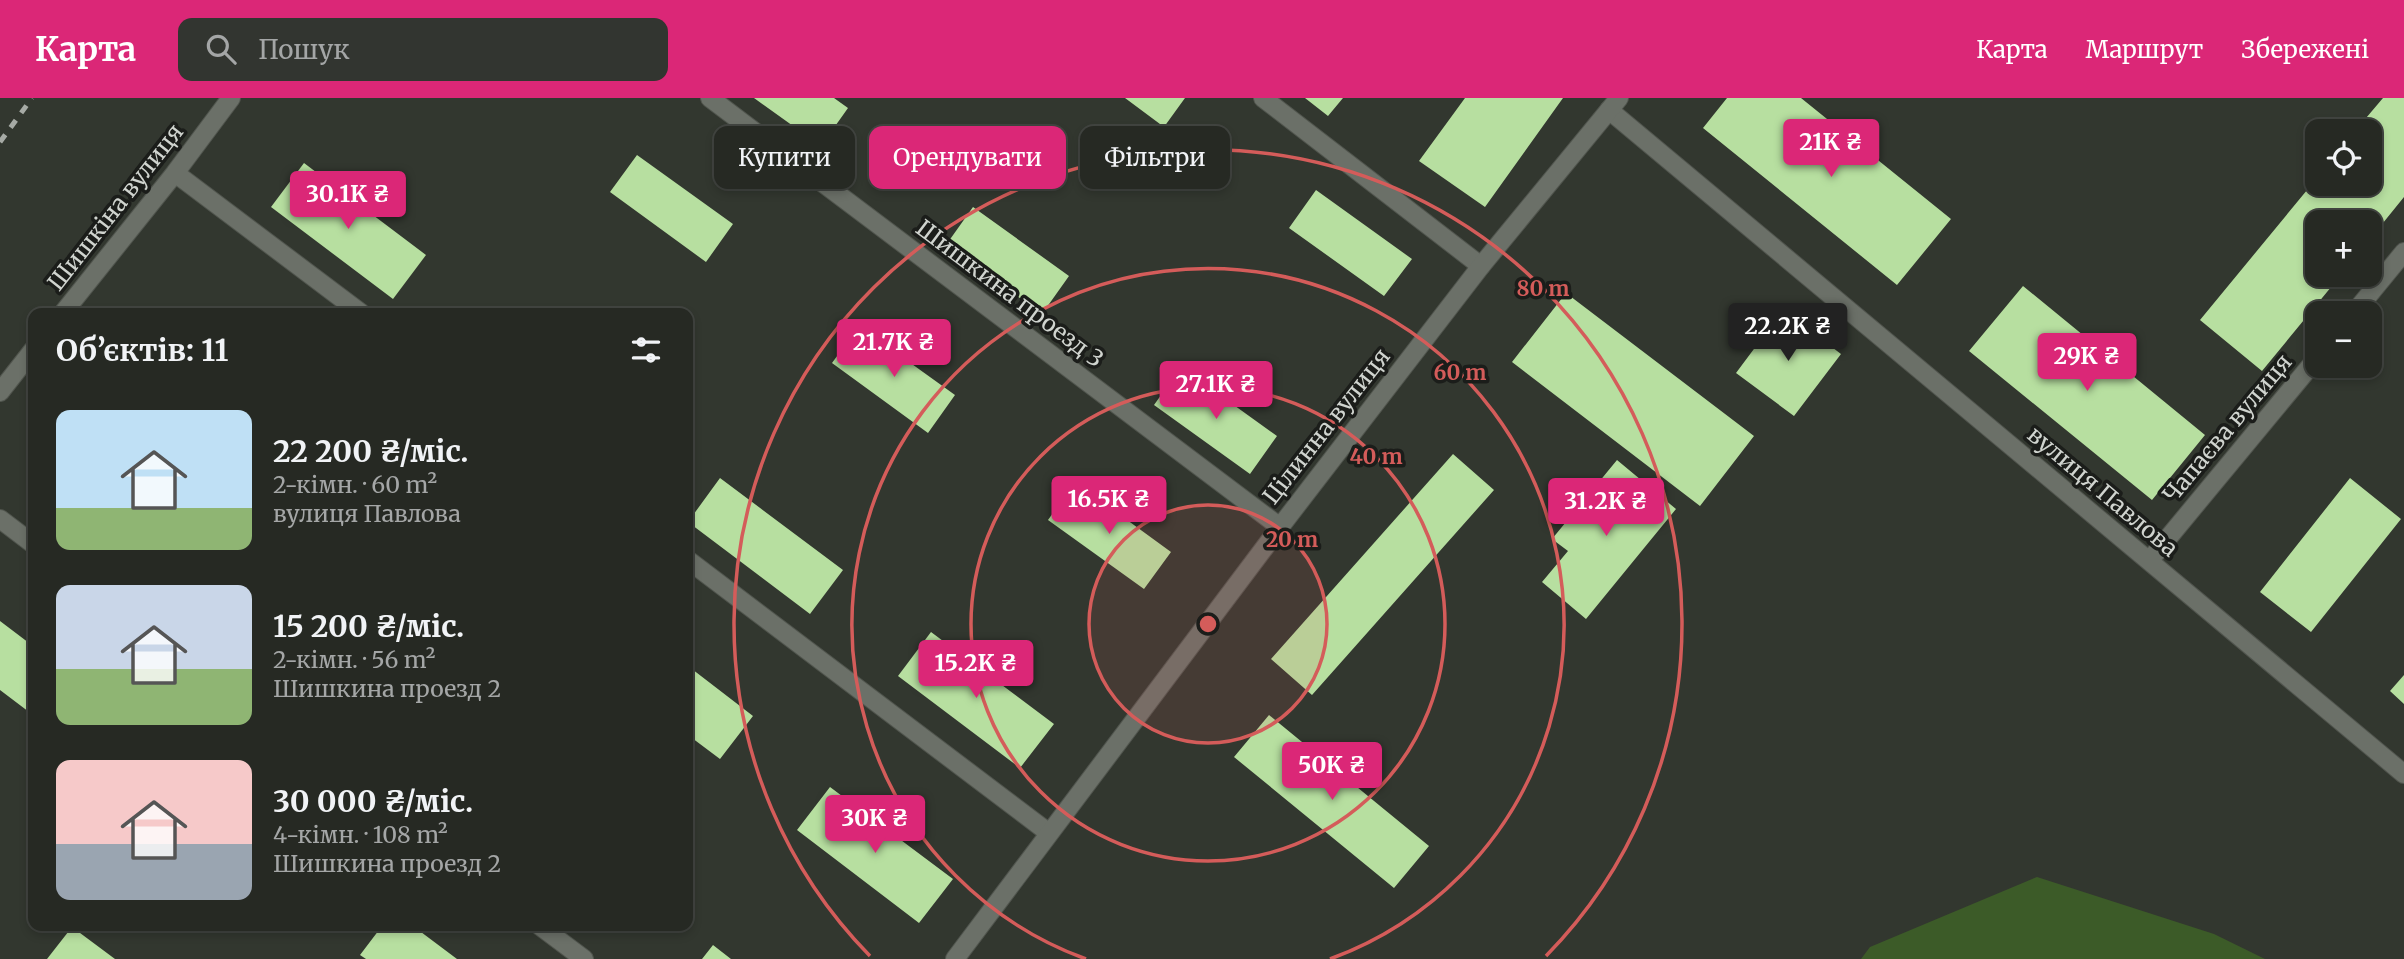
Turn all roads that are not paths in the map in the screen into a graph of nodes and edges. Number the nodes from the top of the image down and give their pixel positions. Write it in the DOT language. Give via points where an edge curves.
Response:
graph roads {
  1 [pos="231,98"];
  2 [pos="710,98"];
  3 [pos="1264,98"];
  4 [pos="1614,104"];
  5 [pos="175,173"];
  6 [pos="2404,253"];
  7 [pos="1481,266"];
  8 [pos="2364,301"];
  9 [pos="67,308"];
  10 [pos="354,308"];
  11 [pos="28,356"];
  12 [pos="2305,372"];
  13 [pos="0,392"];
  14 [pos="0,519"];
  15 [pos="1280,527"];
  16 [pos="28,540"];
  17 [pos="2148,561"];
  18 [pos="693,564"];
  19 [pos="2404,774"];
  20 [pos="1049,834"];
  21 [pos="547,931"];
  22 [pos="584,959"];
  23 [pos="955,959"];
  1 -- 5 [label="street, Шишкіна вулиця"];
  2 -- 15 [label="street, Шишкина проезд 3"];
  3 -- 7 [label="street"];
  4 -- 7 [label="street, Цілинна вулиця"];
  4 -- 17 [label="street, вулиця Павлова"];
  5 -- 9 [label="street, Шишкіна вулиця"];
  5 -- 10 [label="street"];
  6 -- 8 [label="street"];
  7 -- 15 [label="street, Цілинна вулиця"];
  11 -- 13 [label="street"];
  12 -- 17 [label="street, Чапаєва вулиця"];
  14 -- 16 [label="street"];
  15 -- 20 [label="street, Цілинна вулиця"];
  17 -- 19 [label="street, вулиця Павлова"];
  18 -- 20 [label="street"];
  20 -- 23 [label="street, Цілинна вулиця"];
  21 -- 22 [label="street"];
}
